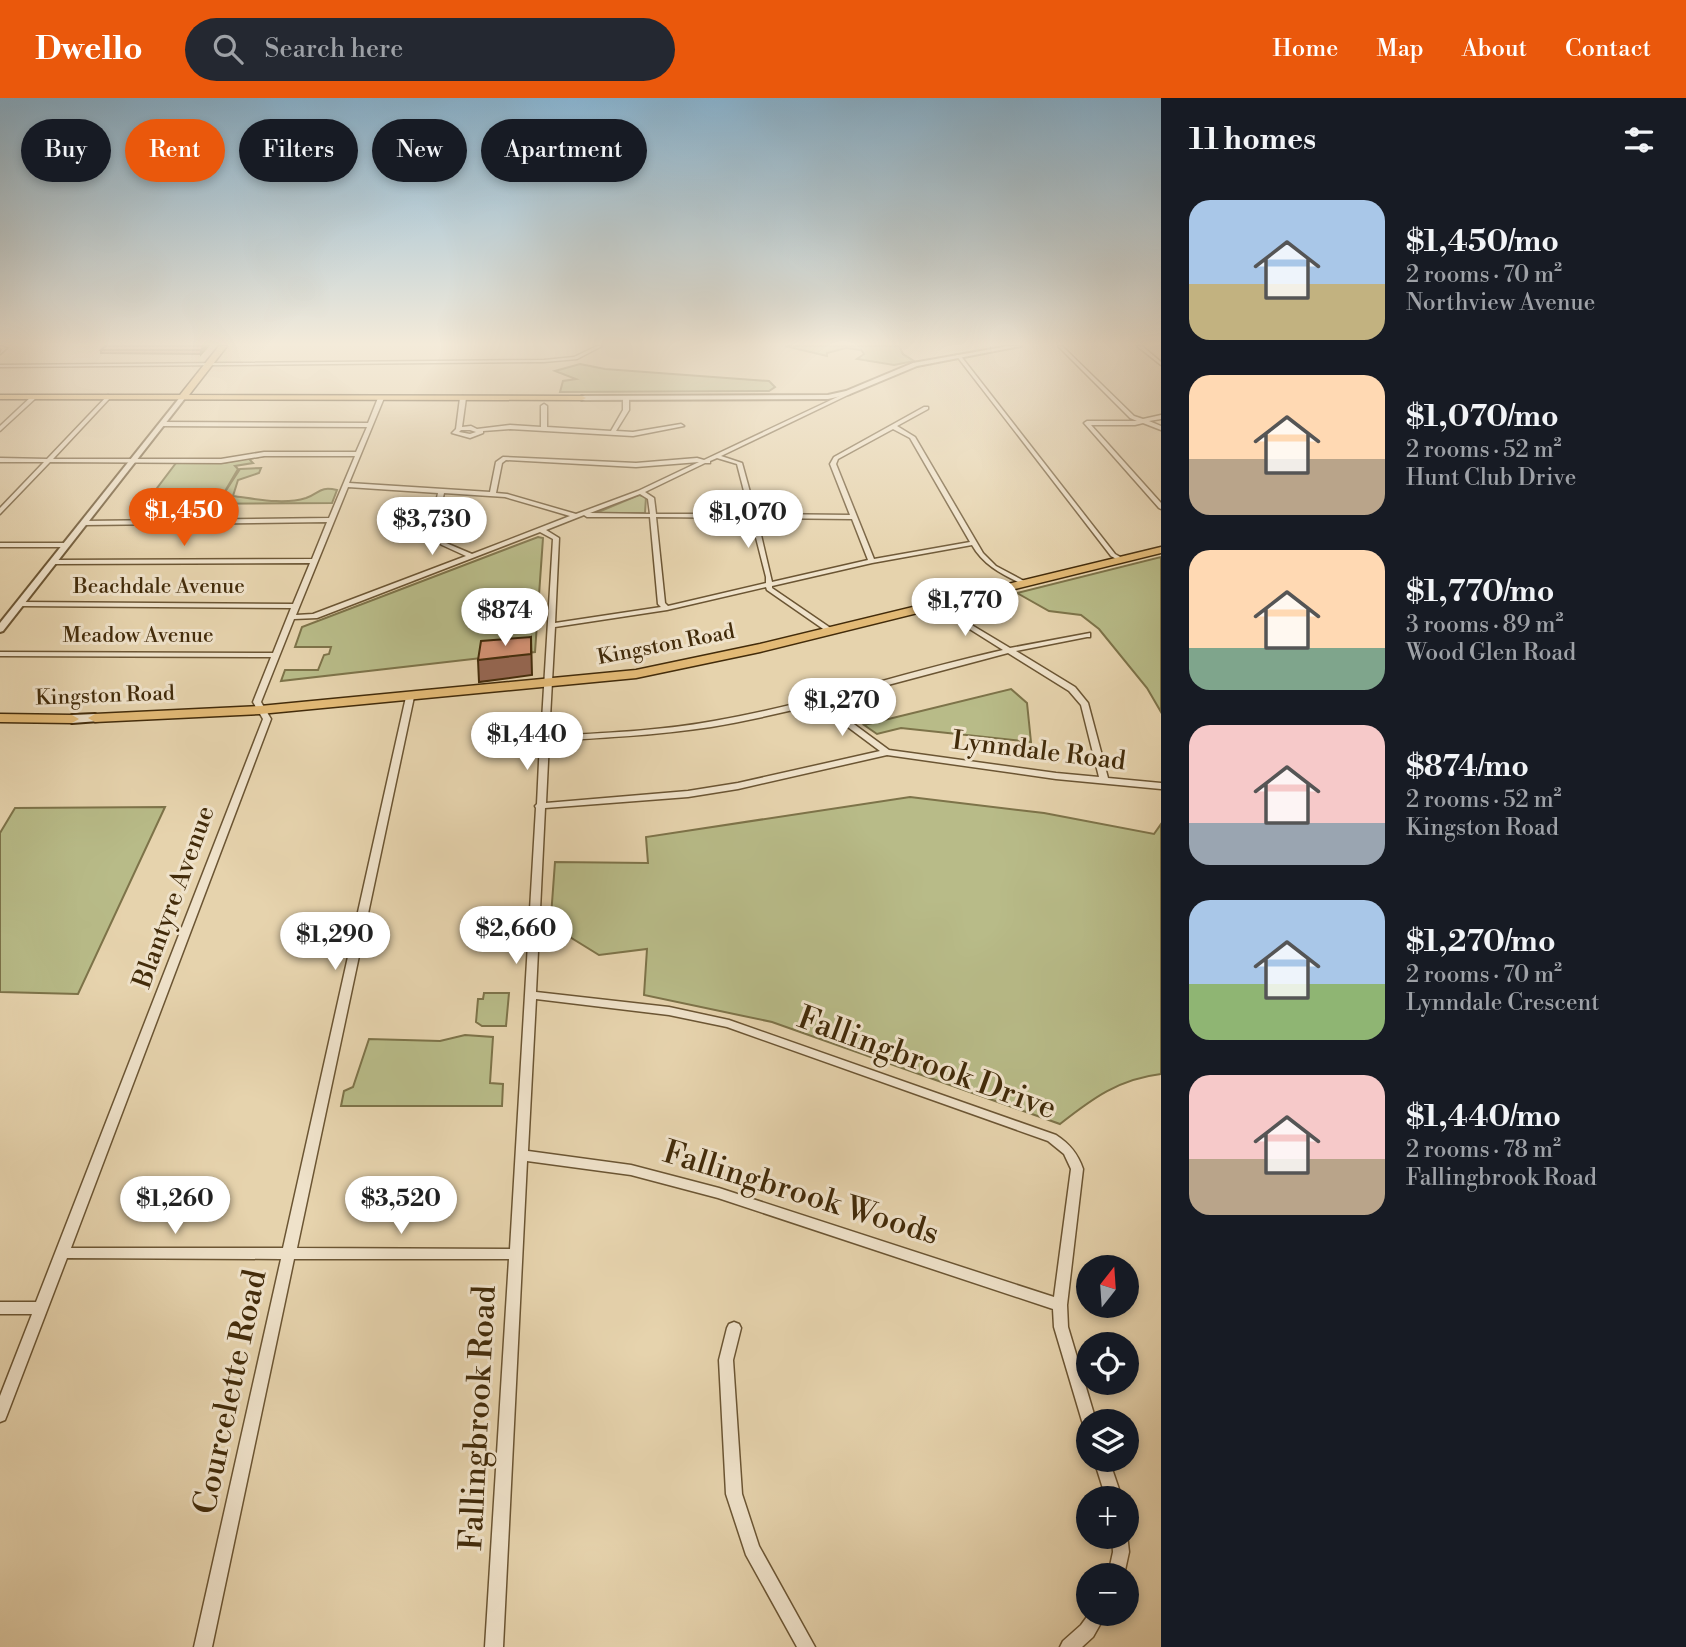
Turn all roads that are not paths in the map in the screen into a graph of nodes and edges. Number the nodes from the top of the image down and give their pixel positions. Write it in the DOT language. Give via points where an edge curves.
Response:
graph roads {
  1 [pos="88,418"];
  2 [pos="166,418"];
  3 [pos="373,418"];
  4 [pos="460,418"];
  5 [pos="544,418"];
  6 [pos="621,418"];
  7 [pos="798,418"];
  8 [pos="909,418"];
  9 [pos="1008,418"];
  10 [pos="1137,418"];
  11 [pos="1151,418"];
  12 [pos="1144,420"];
  13 [pos="162,424"];
  14 [pos="370,425"];
  15 [pos="681,426"];
  16 [pos="894,427"];
  17 [pos="1161,428"];
  18 [pos="544,429"];
  19 [pos="612,432"];
  20 [pos="358,454"];
  21 [pos="719,457"];
  22 [pos="0,460"];
  23 [pos="49,460"];
  24 [pos="134,461"];
  25 [pos="708,462"];
  26 [pos="346,485"];
  27 [pos="441,491"];
  28 [pos="640,492"];
  29 [pos="493,494"];
  30 [pos="1161,507"];
  31 [pos="0,512"];
  32 [pos="578,516"];
  33 [pos="652,516"];
  34 [pos="754,516"];
  35 [pos="853,517"];
  36 [pos="332,520"];
  37 [pos="85,523"];
  38 [pos="541,530"];
  39 [pos="973,543"];
  40 [pos="0,545"];
  41 [pos="66,545"];
  42 [pos="1161,550"];
  43 [pos="472,556"];
  44 [pos="1120,559"];
  45 [pos="314,561"];
  46 [pos="873,561"];
  47 [pos="53,562"];
  48 [pos="1024,583"];
  49 [pos="769,586"];
  50 [pos="20,604"];
  51 [pos="935,605"];
  52 [pos="297,606"];
  53 [pos="667,608"];
  54 [pos="292,617"];
  55 [pos="550,626"];
  56 [pos="0,629"];
  57 [pos="829,631"];
  58 [pos="1087,635"];
  59 [pos="1008,648"];
  60 [pos="0,654"];
  61 [pos="276,654"];
  62 [pos="546,685"];
  63 [pos="410,697"];
  64 [pos="817,700"];
  65 [pos="260,710"];
  66 [pos="0,718"];
  67 [pos="95,718"];
  68 [pos="72,719"];
  69 [pos="543,739"];
  70 [pos="887,751"];
  71 [pos="1104,781"];
  72 [pos="1161,786"];
  73 [pos="539,806"];
  74 [pos="530,995"];
  75 [pos="521,1156"];
  76 [pos="61,1253"];
  77 [pos="289,1254"];
  78 [pos="514,1254"];
  79 [pos="1060,1305"];
  80 [pos="0,1308"];
  81 [pos="41,1308"];
  82 [pos="734,1328"];
  83 [pos="1085,1409"];
  84 [pos="0,1415"];
  85 [pos="1090,1626"];
  86 [pos="203,1647"];
  87 [pos="494,1647"];
  88 [pos="806,1647"];
  89 [pos="1069,1647"];
  1 -- 23 [label="street"];
  2 -- 13 [label="street"];
  3 -- 14 [label="street, Blantyre Avenue"];
  4 -- 18 [label="street" via="456,434 466,436 478,435 478,429"];
  5 -- 18 [label="street"];
  6 -- 19 [label="street"];
  7 -- 21 [label="street"];
  8 -- 16 [label="street"];
  9 -- 44 [label="street"];
  10 -- 12 [label="street"];
  11 -- 12 [label="street"];
  12 -- 17 [label="street"];
  12 -- 30 [label="street" via="1087,423"];
  13 -- 14 [label="street"];
  13 -- 24 [label="street"];
  14 -- 20 [label="street, Blantyre Avenue"];
  15 -- 19 [label="street" via="648,433"];
  16 -- 35 [label="street" via="836,458 833,464"];
  16 -- 39 [label="street" via="912,437"];
  18 -- 19 [label="street"];
  20 -- 24 [label="street"];
  20 -- 26 [label="street, Blantyre Avenue"];
  21 -- 25 [label="street"];
  21 -- 34 [label="street" via="739,463"];
  22 -- 23 [label="street"];
  23 -- 24 [label="street"];
  23 -- 31 [label="street"];
  24 -- 37 [label="street"];
  25 -- 28 [label="street"];
  25 -- 29 [label="street" via="636,465 505,458 499,462"];
  26 -- 27 [label="street"];
  26 -- 36 [label="street, Blantyre Avenue"];
  27 -- 29 [label="street"];
  27 -- 43 [label="street" via="432,535"];
  28 -- 32 [label="street"];
  28 -- 33 [label="street" via="651,497"];
  29 -- 32 [label="street" via="527,499"];
  32 -- 33 [label="street"];
  32 -- 38 [label="street"];
  33 -- 34 [label="street"];
  33 -- 53 [label="street" via="662,604"];
  34 -- 35 [label="street"];
  34 -- 49 [label="street"];
  35 -- 46 [label="street"];
  36 -- 37 [label="street"];
  36 -- 45 [label="street, Blantyre Avenue"];
  37 -- 41 [label="street"];
  38 -- 43 [label="street"];
  38 -- 55 [label="street, Fallingbrook Road" via="556,538"];
  39 -- 46 [label="street"];
  39 -- 48 [label="street" via="994,567"];
  40 -- 41 [label="street"];
  41 -- 47 [label="street"];
  42 -- 44 [label="main road, Kingston Road"];
  43 -- 54 [label="street" via="314,616"];
  44 -- 48 [label="main road, Kingston Road"];
  45 -- 47 [label="street"];
  45 -- 52 [label="street, Blantyre Avenue"];
  46 -- 49 [label="street"];
  47 -- 50 [label="street"];
  48 -- 51 [label="main road, Kingston Road"];
  49 -- 53 [label="street"];
  49 -- 57 [label="street"];
  50 -- 52 [label="street, Beachdale Avenue"];
  50 -- 56 [label="street"];
  51 -- 57 [label="main road, Kingston Road"];
  51 -- 59 [label="street"];
  52 -- 54 [label="street, Blantyre Avenue"];
  53 -- 55 [label="street"];
  54 -- 61 [label="street, Blantyre Avenue"];
  55 -- 62 [label="street, Fallingbrook Road"];
  57 -- 62 [label="main road, Kingston Road" via="662,670"];
  58 -- 59 [label="street"];
  59 -- 64 [label="street"];
  59 -- 71 [label="street" via="1072,689 1085,705"];
  60 -- 61 [label="street, Meadow Avenue"];
  61 -- 65 [label="street, Blantyre Avenue" via="257,702"];
  62 -- 63 [label="main road, Kingston Road"];
  62 -- 69 [label="street, Fallingbrook Road"];
  63 -- 65 [label="main road, Kingston Road"];
  63 -- 77 [label="street, Courcelette Road"];
  64 -- 69 [label="street" via="714,724"];
  64 -- 70 [label="street"];
  65 -- 67 [label="main road, Kingston Road"];
  65 -- 76 [label="street, Blantyre Avenue" via="267,719 131,1082"];
  66 -- 68 [label="main road, Kingston Road"];
  67 -- 68 [label="main road, Kingston Road"];
  69 -- 73 [label="street, Fallingbrook Road"];
  70 -- 71 [label="street, Lynndale Road"];
  70 -- 73 [label="street, Lynndale Road" via="688,794"];
  71 -- 72 [label="street, Lynndale Road"];
  73 -- 74 [label="street, Fallingbrook Road"];
  74 -- 75 [label="street, Fallingbrook Road"];
  74 -- 79 [label="street, Fallingbrook Drive" via="729,1024 1052,1138 1074,1157 1077,1168"];
  75 -- 78 [label="street, Fallingbrook Road"];
  75 -- 79 [label="street, Fallingbrook Woods" via="631,1170 719,1193"];
  76 -- 77 [label="street"];
  76 -- 81 [label="street, Blantyre Avenue"];
  77 -- 78 [label="street"];
  77 -- 86 [label="street, Courcelette Road"];
  78 -- 87 [label="street, Fallingbrook Road"];
  79 -- 83 [label="street, Fallingbrook Drive" via="1061,1327"];
  80 -- 81 [label="street"];
  81 -- 84 [label="street, Blantyre Avenue"];
  82 -- 88 [label="street" via="726,1360 734,1494 752,1549"];
  85 -- 89 [label="street"];
}
